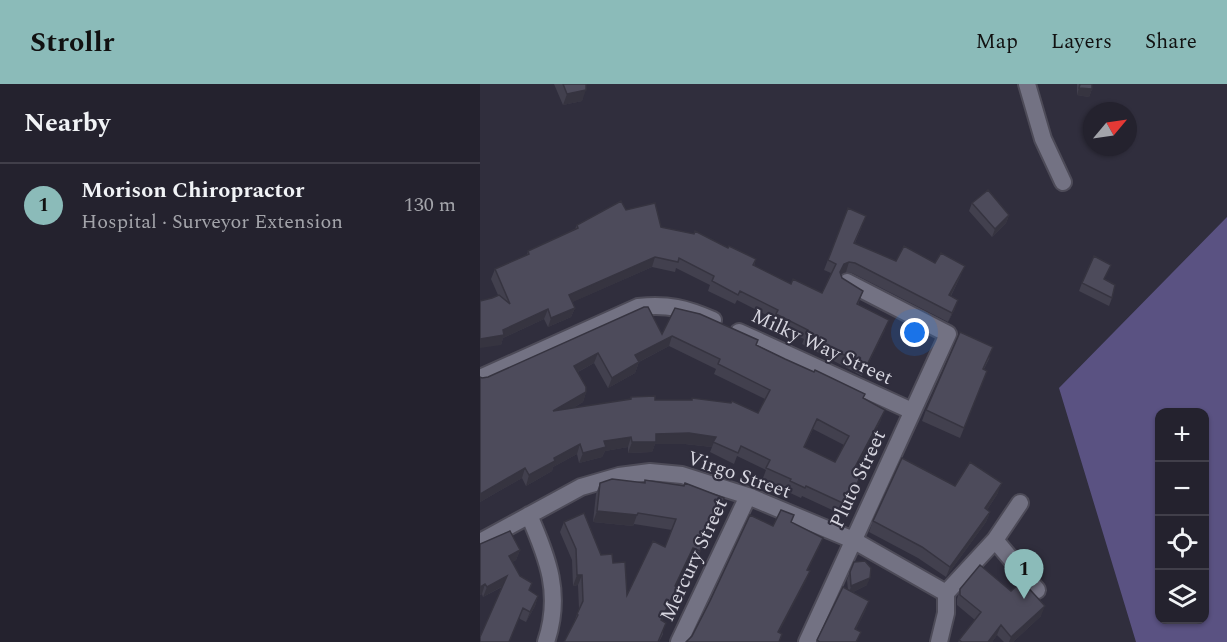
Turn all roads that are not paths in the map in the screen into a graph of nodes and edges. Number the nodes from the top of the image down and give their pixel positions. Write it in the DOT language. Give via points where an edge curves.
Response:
graph roads {
  1 [pos="1027,84"];
  2 [pos="1063,182"];
  3 [pos="847,282"];
  4 [pos="480,378"];
  5 [pos="912,411"];
  6 [pos="748,496"];
  7 [pos="1020,503"];
  8 [pos="530,515"];
  9 [pos="853,540"];
  10 [pos="995,540"];
  11 [pos="480,542"];
  12 [pos="1037,590"];
  13 [pos="946,593"];
  14 [pos="546,642"];
  15 [pos="679,642"];
  16 [pos="807,642"];
  17 [pos="939,642"];
  1 -- 2 [label="street" via="1043,140"];
  3 -- 5 [label="street, Pluto Street" via="948,334"];
  4 -- 5 [label="street, Milky Way Street" via="638,307 661,305 700,314"];
  5 -- 9 [label="street, Pluto Street"];
  6 -- 8 [label="street, Virgo Street" via="682,475 650,472 597,481"];
  6 -- 9 [label="street, Virgo Street"];
  6 -- 15 [label="street, Mercury Street"];
  7 -- 10 [label="street"];
  8 -- 11 [label="street, Virgo Street"];
  8 -- 14 [label="street" via="553,586"];
  9 -- 13 [label="street, Virgo Street"];
  9 -- 16 [label="street, Pluto Street"];
  10 -- 12 [label="street"];
  10 -- 13 [label="street"];
  13 -- 17 [label="street"];
}
